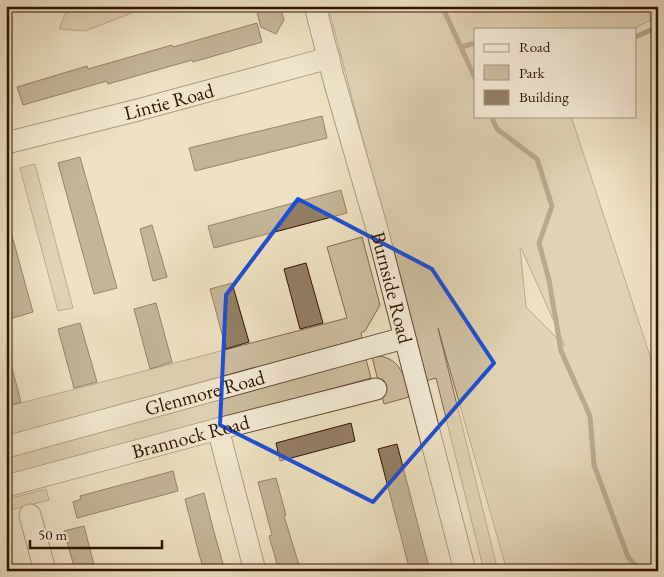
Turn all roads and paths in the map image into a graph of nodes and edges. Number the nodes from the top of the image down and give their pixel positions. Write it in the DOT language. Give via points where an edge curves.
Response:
graph roads {
  1 [pos="315,6"];
  2 [pos="329,58"];
  3 [pos="6,143"];
  4 [pos="404,338"];
  5 [pos="376,389"];
  6 [pos="218,429"];
  7 [pos="6,447"];
  8 [pos="6,486"];
  9 [pos="30,515"];
  10 [pos="45,571"];
  11 [pos="255,571"];
  12 [pos="464,571"];
  1 -- 2 [label="street, Burnside Road"];
  2 -- 3 [label="street, Lintie Road"];
  2 -- 4 [label="street, Burnside Road"];
  4 -- 7 [label="street, Glenmore Road"];
  4 -- 12 [label="street, Burnside Road"];
  5 -- 6 [label="street, Brannock Road"];
  6 -- 8 [label="street, Brannock Road"];
  6 -- 11 [label="street"];
  9 -- 10 [label="street"];
}
